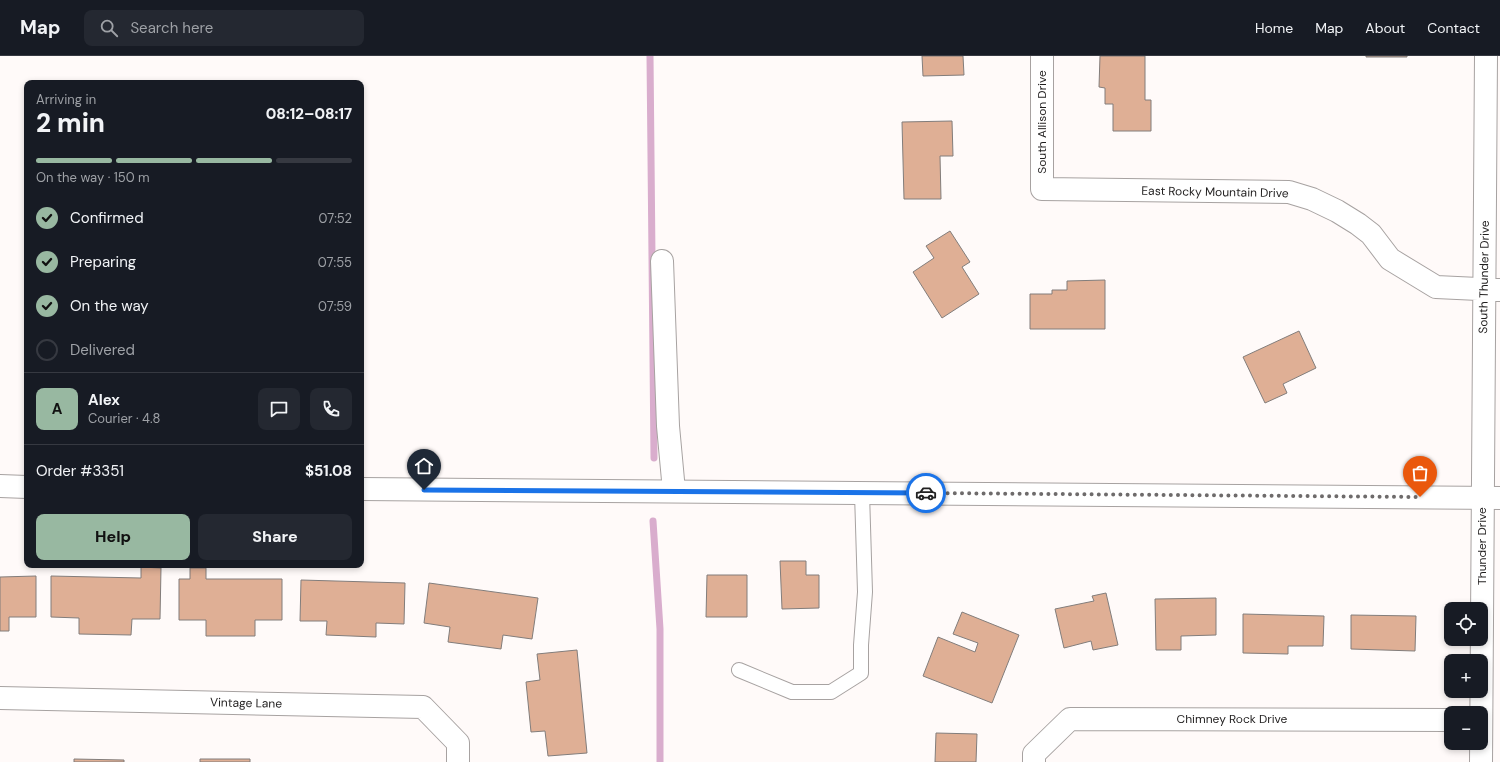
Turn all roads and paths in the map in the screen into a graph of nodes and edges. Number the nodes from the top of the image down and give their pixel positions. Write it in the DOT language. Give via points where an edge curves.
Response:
graph roads {
  1 [pos="1042,56"];
  2 [pos="1486,56"];
  3 [pos="1042,189"];
  4 [pos="662,261"];
  5 [pos="1492,290"];
  6 [pos="0,486"];
  7 [pos="24,487"];
  8 [pos="364,489"];
  9 [pos="674,491"];
  10 [pos="862,493"];
  11 [pos="1491,498"];
  12 [pos="738,670"];
  13 [pos="0,698"];
  14 [pos="1482,706"];
  15 [pos="1444,720"];
  16 [pos="1481,750"];
  17 [pos="458,762"];
  18 [pos="1034,762"];
  19 [pos="1481,762"];
  1 -- 3 [label="street, South Allison Drive"];
  2 -- 5 [label="street, South Thunder Drive"];
  3 -- 5 [label="street, East Rocky Mountain Drive" via="1289,192 1312,199 1358,224 1371,234 1390,259 1436,287"];
  4 -- 9 [label="street" via="668,426"];
  5 -- 11 [label="street, South Thunder Drive"];
  6 -- 7 [label="street"];
  8 -- 9 [label="street"];
  9 -- 10 [label="street"];
  10 -- 11 [label="street"];
  10 -- 12 [label="lane" via="865,592 861,673 831,692 792,692"];
  11 -- 14 [label="street, Thunder Drive"];
  13 -- 17 [label="street, Vintage Lane" via="423,707 458,742"];
  15 -- 18 [label="street, Chimney Rock Drive" via="1070,719 1034,754"];
  16 -- 19 [label="street, Thunder Drive"];
}
